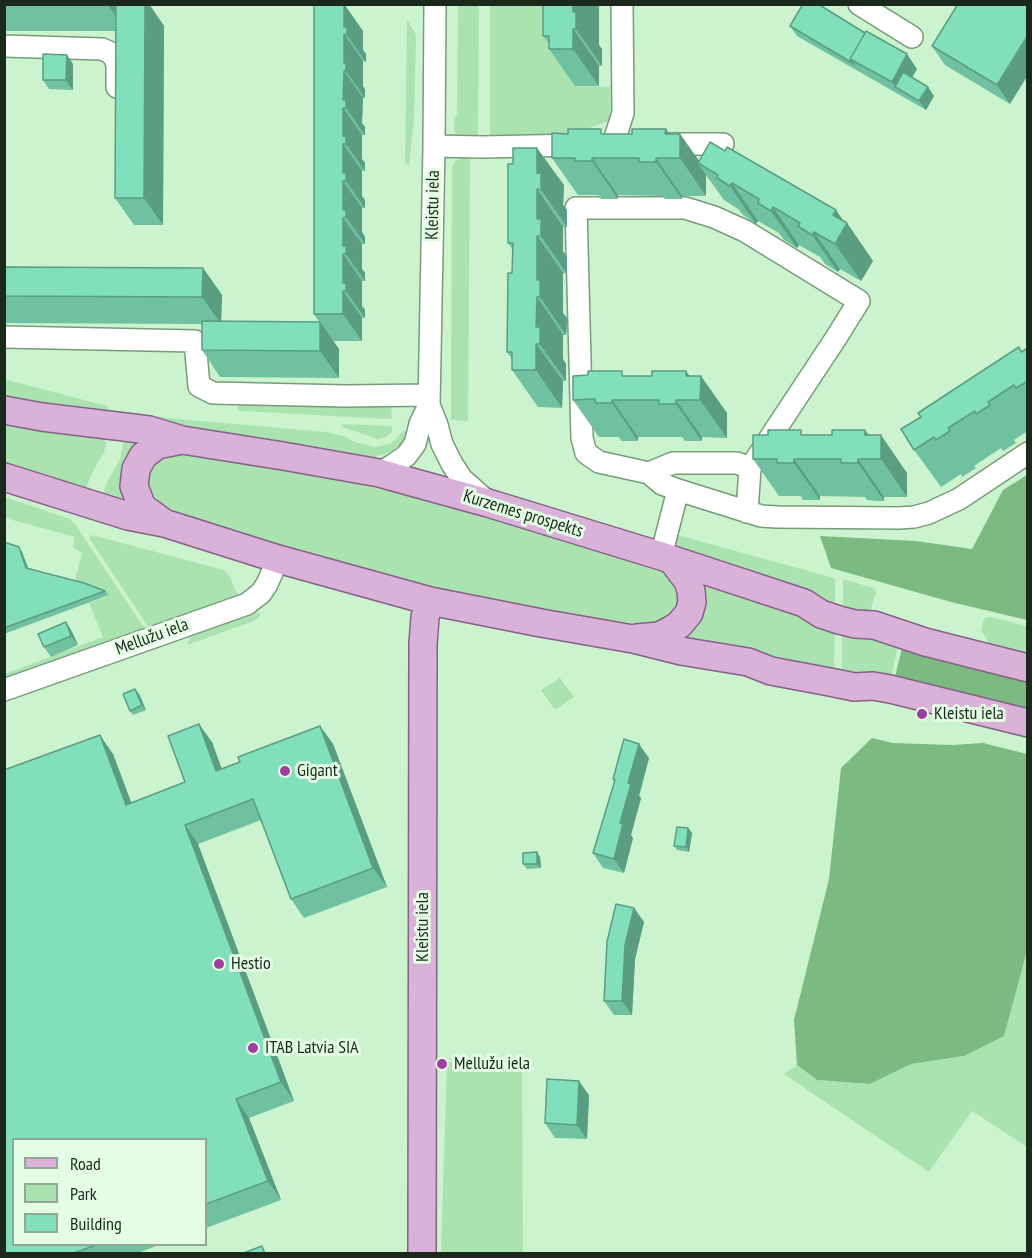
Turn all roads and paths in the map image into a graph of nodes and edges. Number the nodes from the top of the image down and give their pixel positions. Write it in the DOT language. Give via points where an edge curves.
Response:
graph roads {
  1 [pos="435,4"];
  2 [pos="622,4"];
  3 [pos="859,4"];
  4 [pos="912,37"];
  5 [pos="4,46"];
  6 [pos="117,102"];
  7 [pos="613,144"];
  8 [pos="723,144"];
  9 [pos="434,146"];
  10 [pos="4,337"];
  11 [pos="429,400"];
  12 [pos="4,410"];
  13 [pos="182,440"];
  14 [pos="1028,453"];
  15 [pos="750,468"];
  16 [pos="649,472"];
  17 [pos="379,473"];
  18 [pos="4,477"];
  19 [pos="678,490"];
  20 [pos="488,503"];
  21 [pos="747,512"];
  22 [pos="164,523"];
  23 [pos="666,558"];
  24 [pos="278,560"];
  25 [pos="430,601"];
  26 [pos="633,639"];
  27 [pos="1028,668"];
  28 [pos="4,690"];
  29 [pos="1028,723"];
  30 [pos="422,1254"];
  1 -- 9 [label="street, Kleistu iela"];
  2 -- 7 [label="street" via="623,113"];
  3 -- 4 [label="street"];
  5 -- 6 [label="street" via="102,48 115,58"];
  7 -- 8 [label="street"];
  7 -- 9 [label="street"];
  9 -- 11 [label="street, Kleistu iela"];
  10 -- 11 [label="street" via="195,341 199,386 213,393"];
  11 -- 17 [label="street, Kleistu iela" via="415,444 406,456"];
  11 -- 20 [label="street, Kleistu iela" via="452,464"];
  12 -- 13 [label="main road, Kurzemes prospekts" via="149,430"];
  13 -- 17 [label="main road, Kurzemes prospekts"];
  13 -- 22 [label="main road" via="157,446 143,456 136,469 134,486 142,507"];
  14 -- 21 [label="street" via="950,503 914,517 777,517"];
  15 -- 16 [label="street" via="736,462 673,463"];
  15 -- 16 [label="street" via="859,301 745,231 714,217 685,208 576,208 582,438 586,453 599,462"];
  15 -- 21 [label="street"];
  16 -- 19 [label="street" via="662,484"];
  17 -- 20 [label="main road, Kurzemes prospekts"];
  18 -- 22 [label="main road" via="128,516"];
  19 -- 21 [label="street"];
  19 -- 23 [label="street"];
  20 -- 23 [label="main road, Kurzemes prospekts"];
  22 -- 24 [label="main road"];
  23 -- 26 [label="main road" via="688,581 692,602 689,613 679,625 659,636"];
  23 -- 27 [label="main road, Kurzemes prospekts" via="804,603 830,617 874,625"];
  24 -- 25 [label="main road"];
  24 -- 28 [label="street, Mellužu iela" via="267,585 247,604"];
  25 -- 26 [label="main road"];
  25 -- 30 [label="main road, Kleistu iela" via="423,644"];
  26 -- 29 [label="main road" via="748,662 771,671 854,687 890,689"];
}
